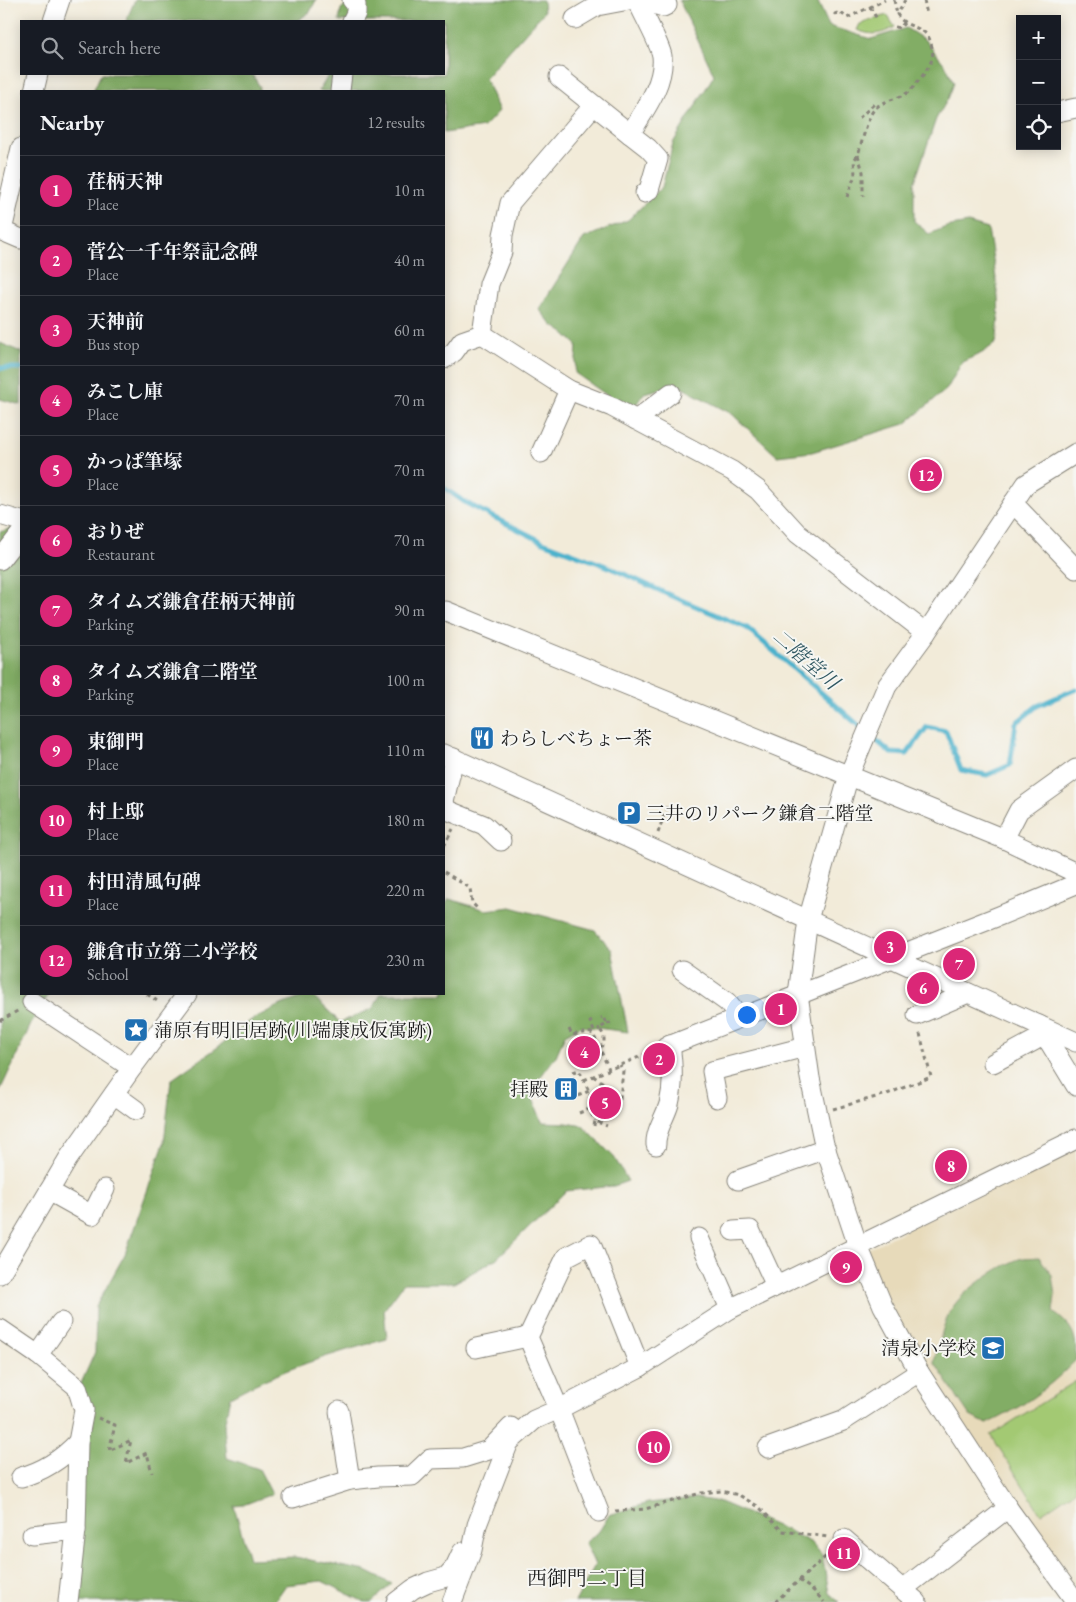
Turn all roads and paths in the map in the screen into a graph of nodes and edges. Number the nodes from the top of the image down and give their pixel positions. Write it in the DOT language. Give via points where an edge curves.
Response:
graph roads {
  1 [pos="60,0"];
  2 [pos="352,0"];
  3 [pos="665,0"];
  4 [pos="894,0"];
  5 [pos="905,0"];
  6 [pos="924,0"];
  7 [pos="635,1"];
  8 [pos="885,2"];
  9 [pos="870,7"];
  10 [pos="897,14"];
  11 [pos="835,15"];
  12 [pos="927,15"];
  13 [pos="575,19"];
  14 [pos="877,19"];
  15 [pos="53,20"];
  16 [pos="352,20"];
  17 [pos="904,23"];
  18 [pos="895,27"];
  19 [pos="38,75"];
  20 [pos="342,75"];
  21 [pos="559,78"];
  22 [pos="34,90"];
  23 [pos="340,90"];
  24 [pos="593,106"];
  25 [pos="879,106"];
  26 [pos="1076,108"];
  27 [pos="1061,111"];
  28 [pos="858,118"];
  29 [pos="630,134"];
  30 [pos="20,152"];
  31 [pos="858,155"];
  32 [pos="645,193"];
  33 [pos="864,196"];
  34 [pos="847,197"];
  35 [pos="1,230"];
  36 [pos="20,239"];
  37 [pos="482,334"];
  38 [pos="445,358"];
  39 [pos="569,390"];
  40 [pos="670,393"];
  41 [pos="636,420"];
  42 [pos="541,453"];
  43 [pos="1076,453"];
  44 [pos="1013,503"];
  45 [pos="0,515"];
  46 [pos="20,521"];
  47 [pos="20,534"];
  48 [pos="0,560"];
  49 [pos="1076,569"];
  50 [pos="445,613"];
  51 [pos="926,632"];
  52 [pos="449,756"];
  53 [pos="1076,769"];
  54 [pos="850,775"];
  55 [pos="445,793"];
  56 [pos="668,802"];
  57 [pos="445,805"];
  58 [pos="1004,839"];
  59 [pos="501,841"];
  60 [pos="652,848"];
  61 [pos="445,873"];
  62 [pos="1076,873"];
  63 [pos="1076,884"];
  64 [pos="479,910"];
  65 [pos="808,920"];
  66 [pos="891,958"];
  67 [pos="682,970"];
  68 [pos="968,993"];
  69 [pos="798,994"];
  70 [pos="186,995"];
  71 [pos="32,1002"];
  72 [pos="916,1015"];
  73 [pos="739,1017"];
  74 [pos="601,1018"];
  75 [pos="592,1021"];
  76 [pos="613,1022"];
  77 [pos="607,1024"];
  78 [pos="600,1028"];
  79 [pos="569,1030"];
  80 [pos="1042,1030"];
  81 [pos="1076,1042"];
  82 [pos="805,1047"];
  83 [pos="600,1048"];
  84 [pos="638,1057"];
  85 [pos="993,1063"];
  86 [pos="617,1064"];
  87 [pos="132,1068"];
  88 [pos="609,1069"];
  89 [pos="572,1072"];
  90 [pos="593,1076"];
  91 [pos="584,1080"];
  92 [pos="1076,1086"];
  93 [pos="589,1092"];
  94 [pos="609,1092"];
  95 [pos="114,1094"];
  96 [pos="578,1096"];
  97 [pos="717,1098"];
  98 [pos="618,1100"];
  99 [pos="594,1102"];
  100 [pos="611,1107"];
  101 [pos="589,1109"];
  102 [pos="136,1110"];
  103 [pos="579,1113"];
  104 [pos="818,1113"];
  105 [pos="595,1121"];
  106 [pos="594,1126"];
  107 [pos="607,1126"];
  108 [pos="1076,1139"];
  109 [pos="656,1145"];
  110 [pos="826,1149"];
  111 [pos="738,1180"];
  112 [pos="105,1189"];
  113 [pos="49,1191"];
  114 [pos="733,1231"];
  115 [pos="699,1238"];
  116 [pos="858,1246"];
  117 [pos="0,1274"];
  118 [pos="776,1286"];
  119 [pos="730,1309"];
  120 [pos="61,1322"];
  121 [pos="0,1329"];
  122 [pos="528,1337"];
  123 [pos="476,1348"];
  124 [pos="38,1355"];
  125 [pos="640,1367"];
  126 [pos="919,1372"];
  127 [pos="559,1409"];
  128 [pos="339,1410"];
  129 [pos="534,1420"];
  130 [pos="79,1436"];
  131 [pos="768,1448"];
  132 [pos="152,1473"];
  133 [pos="21,1477"];
  134 [pos="350,1480"];
  135 [pos="293,1498"];
  136 [pos="1008,1508"];
  137 [pos="599,1512"];
  138 [pos="76,1530"];
  139 [pos="812,1534"];
  140 [pos="32,1535"];
  141 [pos="473,1539"];
  142 [pos="844,1539"];
  143 [pos="799,1580"];
  144 [pos="903,1589"];
  145 [pos="1072,1599"];
  146 [pos="68,1602"];
  147 [pos="396,1602"];
  148 [pos="452,1602"];
  149 [pos="775,1602"];
  150 [pos="824,1602"];
  151 [pos="917,1602"];
  1 -- 15 [label="street"];
  2 -- 16 [label="street" via="356,4"];
  3 -- 7 [label="street" via="667,5 663,7"];
  4 -- 10 [label="path"];
  5 -- 10 [label="path"];
  6 -- 12 [label="path"];
  7 -- 13 [label="street" via="597,6"];
  7 -- 29 [label="street" via="662,55 662,67 657,87"];
  8 -- 9 [label="path"];
  9 -- 11 [label="path" via="847,18 840,12"];
  9 -- 14 [label="path"];
  10 -- 17 [label="path"];
  17 -- 18 [label="path" via="900,28"];
  17 -- 25 [label="path" via="928,37 932,59 915,87"];
  19 -- 22 [label="street"];
  20 -- 23 [label="street"];
  21 -- 24 [label="street"];
  24 -- 29 [label="street"];
  24 -- 37 [label="street" via="510,203 502,252 489,284"];
  25 -- 28 [label="path" via="874,104"];
  25 -- 31 [label="path" via="872,112"];
  26 -- 27 [label="street"];
  29 -- 32 [label="street" via="658,159 649,190"];
  30 -- 35 [label="street"];
  31 -- 33 [label="path"];
  31 -- 34 [label="path" via="854,160 855,175"];
  35 -- 36 [label="street"];
  37 -- 38 [label="street" via="462,341"];
  37 -- 39 [label="street"];
  39 -- 41 [label="street"];
  39 -- 42 [label="street"];
  40 -- 41 [label="street"];
  41 -- 51 [label="street" via="732,471 758,490 798,534"];
  43 -- 44 [label="street" via="1026,484"];
  44 -- 49 [label="street"];
  44 -- 51 [label="street"];
  45 -- 46 [label="street"];
  47 -- 48 [label="street"];
  50 -- 54 [label="street"];
  51 -- 54 [label="street" via="887,686"];
  52 -- 55 [label="street"];
  52 -- 60 [label="street"];
  53 -- 58 [label="street" via="1019,810"];
  54 -- 58 [label="street"];
  54 -- 65 [label="street"];
  56 -- 60 [label="path"];
  57 -- 59 [label="street" via="447,810 484,826"];
  58 -- 62 [label="street"];
  60 -- 65 [label="street"];
  61 -- 64 [label="path" via="470,888 472,903"];
  63 -- 66 [label="street"];
  65 -- 66 [label="street"];
  65 -- 69 [label="street"];
  66 -- 68 [label="street"];
  66 -- 69 [label="street"];
  67 -- 73 [label="street" via="727,1002"];
  68 -- 72 [label="street"];
  68 -- 80 [label="street"];
  69 -- 73 [label="street"];
  69 -- 82 [label="street"];
  70 -- 87 [label="street"];
  71 -- 87 [label="street"];
  72 -- 104 [label="path" via="930,1077 887,1094"];
  73 -- 109 [label="street" via="668,1046 673,1067 672,1084"];
  74 -- 77 [label="path" via="604,1017"];
  75 -- 78 [label="path" via="594,1031"];
  76 -- 77 [label="path"];
  77 -- 78 [label="path"];
  78 -- 83 [label="path" via="604,1043"];
  79 -- 83 [label="path" via="572,1035 593,1034"];
  80 -- 81 [label="street"];
  80 -- 85 [label="street"];
  80 -- 92 [label="street"];
  82 -- 97 [label="street" via="712,1071"];
  82 -- 104 [label="street"];
  83 -- 88 [label="path"];
  84 -- 86 [label="path"];
  86 -- 88 [label="path"];
  86 -- 98 [label="path" via="623,1071"];
  87 -- 95 [label="street"];
  88 -- 90 [label="path"];
  89 -- 91 [label="path" via="579,1070"];
  90 -- 91 [label="path"];
  90 -- 94 [label="path"];
  91 -- 93 [label="path"];
  93 -- 96 [label="path"];
  93 -- 99 [label="path"];
  94 -- 98 [label="path"];
  94 -- 99 [label="path"];
  95 -- 102 [label="street"];
  95 -- 113 [label="street"];
  98 -- 100 [label="path"];
  99 -- 101 [label="path"];
  101 -- 103 [label="path"];
  101 -- 105 [label="path"];
  104 -- 110 [label="street"];
  105 -- 106 [label="path"];
  105 -- 107 [label="path"];
  108 -- 116 [label="street"];
  110 -- 111 [label="street"];
  110 -- 116 [label="street"];
  112 -- 113 [label="street" via="92,1215"];
  113 -- 117 [label="street"];
  114 -- 118 [label="street" via="750,1230"];
  115 -- 119 [label="street"];
  116 -- 118 [label="street"];
  116 -- 126 [label="street" via="884,1306"];
  118 -- 119 [label="street"];
  119 -- 125 [label="street"];
  120 -- 124 [label="street"];
  121 -- 124 [label="street"];
  122 -- 123 [label="street"];
  122 -- 125 [label="street" via="566,1257 591,1244"];
  122 -- 127 [label="street"];
  124 -- 130 [label="street" via="77,1387 84,1410"];
  125 -- 127 [label="street"];
  126 -- 131 [label="street" via="843,1422"];
  126 -- 136 [label="street"];
  127 -- 129 [label="street"];
  127 -- 137 [label="street"];
  128 -- 134 [label="street"];
  129 -- 134 [label="street" via="512,1426 489,1450 463,1458 430,1459 412,1476"];
  129 -- 141 [label="street" via="509,1442"];
  130 -- 132 [label="path" via="96,1418 114,1423 109,1451 131,1440 126,1463 147,1453"];
  130 -- 133 [label="street" via="68,1453 50,1466"];
  130 -- 138 [label="street"];
  134 -- 135 [label="street"];
  136 -- 144 [label="street"];
  136 -- 145 [label="street"];
  137 -- 139 [label="path" via="645,1510 701,1493 721,1491 739,1495 759,1507 782,1531"];
  138 -- 140 [label="street"];
  138 -- 146 [label="street"];
  141 -- 147 [label="street" via="446,1576 413,1589"];
  141 -- 148 [label="street" via="472,1550"];
  142 -- 143 [label="path"];
  142 -- 144 [label="street"];
  143 -- 149 [label="path"];
  143 -- 150 [label="path"];
  144 -- 151 [label="street"];
}
